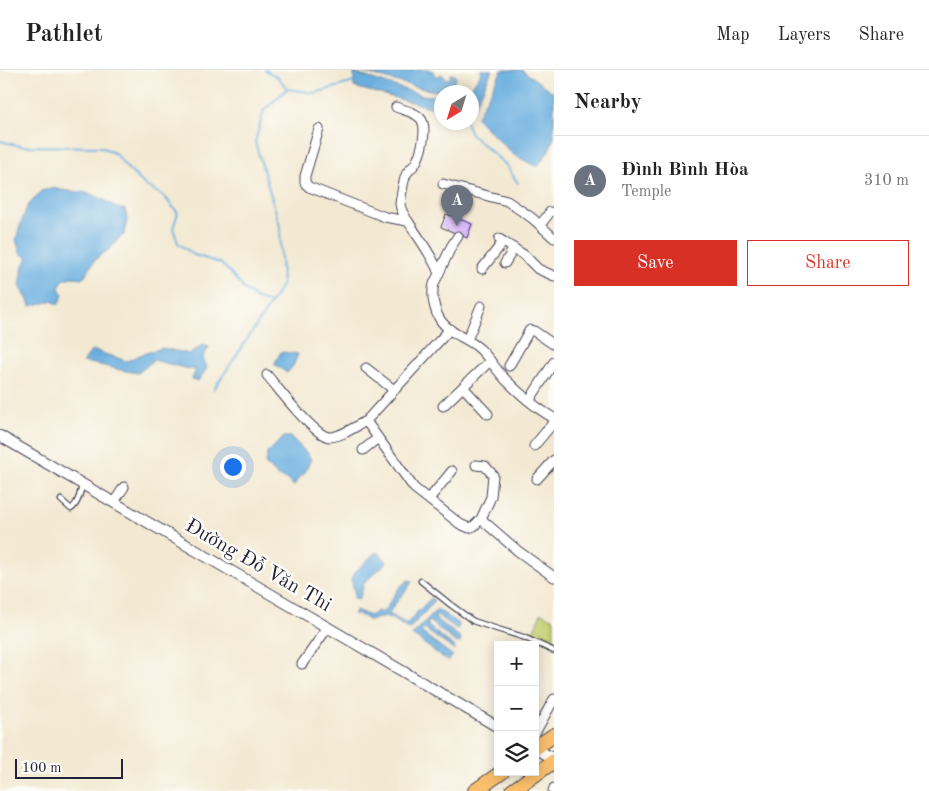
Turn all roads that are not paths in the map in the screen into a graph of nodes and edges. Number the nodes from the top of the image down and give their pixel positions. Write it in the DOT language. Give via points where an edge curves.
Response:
graph roads {
  1 [pos="396,106"];
  2 [pos="319,129"];
  3 [pos="443,184"];
  4 [pos="550,212"];
  5 [pos="407,221"];
  6 [pos="541,224"];
  7 [pos="458,236"];
  8 [pos="554,238"];
  9 [pos="514,248"];
  10 [pos="505,263"];
  11 [pos="482,269"];
  12 [pos="439,273"];
  13 [pos="554,276"];
  14 [pos="481,306"];
  15 [pos="450,329"];
  16 [pos="467,340"];
  17 [pos="554,344"];
  18 [pos="490,361"];
  19 [pos="554,362"];
  20 [pos="509,366"];
  21 [pos="366,368"];
  22 [pos="267,375"];
  23 [pos="462,387"];
  24 [pos="394,390"];
  25 [pos="530,401"];
  26 [pos="442,406"];
  27 [pos="488,414"];
  28 [pos="554,418"];
  29 [pos="366,421"];
  30 [pos="554,422"];
  31 [pos="0,436"];
  32 [pos="378,438"];
  33 [pos="534,446"];
  34 [pos="362,450"];
  35 [pos="554,460"];
  36 [pos="476,465"];
  37 [pos="452,471"];
  38 [pos="537,479"];
  39 [pos="82,484"];
  40 [pos="124,487"];
  41 [pos="429,499"];
  42 [pos="61,500"];
  43 [pos="114,502"];
  44 [pos="481,519"];
  45 [pos="554,577"];
  46 [pos="421,581"];
  47 [pos="328,627"];
  48 [pos="554,652"];
  49 [pos="302,664"];
  50 [pos="554,699"];
  51 [pos="494,725"];
  52 [pos="536,731"];
  53 [pos="554,735"];
  54 [pos="539,745"];
  55 [pos="539,751"];
  56 [pos="554,760"];
  57 [pos="496,776"];
  58 [pos="475,791"];
  59 [pos="512,791"];
  1 -- 5 [label="street" via="415,114 422,120 423,128 420,156 407,173 400,204"];
  2 -- 5 [label="street" via="305,184 385,217"];
  3 -- 6 [label="street" via="507,201"];
  4 -- 6 [label="street"];
  5 -- 12 [label="street"];
  6 -- 8 [label="street"];
  7 -- 12 [label="street"];
  9 -- 10 [label="street"];
  9 -- 11 [label="street" via="501,241"];
  9 -- 13 [label="street" via="538,269"];
  12 -- 15 [label="street" via="433,302 441,321"];
  14 -- 16 [label="street"];
  15 -- 16 [label="street"];
  15 -- 24 [label="street"];
  16 -- 18 [label="street"];
  17 -- 20 [label="street" via="530,330"];
  18 -- 23 [label="street"];
  18 -- 25 [label="street" via="505,380"];
  19 -- 25 [label="street"];
  21 -- 24 [label="street"];
  22 -- 29 [label="street" via="322,435 330,437 344,433"];
  23 -- 26 [label="street"];
  23 -- 27 [label="street"];
  24 -- 29 [label="street"];
  25 -- 28 [label="street"];
  29 -- 32 [label="street"];
  30 -- 33 [label="street"];
  31 -- 39 [label="street, Đường Đỗ Văn Thi"];
  32 -- 34 [label="street"];
  32 -- 41 [label="street" via="414,488"];
  35 -- 38 [label="street"];
  36 -- 44 [label="street" via="485,466 493,475 491,496"];
  37 -- 41 [label="street"];
  39 -- 42 [label="lane" via="74,508"];
  39 -- 43 [label="street, Đường Đỗ Văn Thi"];
  40 -- 43 [label="street"];
  41 -- 44 [label="street" via="469,528"];
  43 -- 47 [label="street, Đường Đỗ Văn Thi"];
  44 -- 45 [label="street"];
  46 -- 48 [label="lane" via="473,621 522,637"];
  47 -- 49 [label="street"];
  47 -- 51 [label="street, Đường Đỗ Văn Thi"];
  50 -- 52 [label="street"];
  53 -- 54 [label="main road"];
  55 -- 56 [label="street"];
  56 -- 59 [label="main road"];
  57 -- 58 [label="main road"];
}
